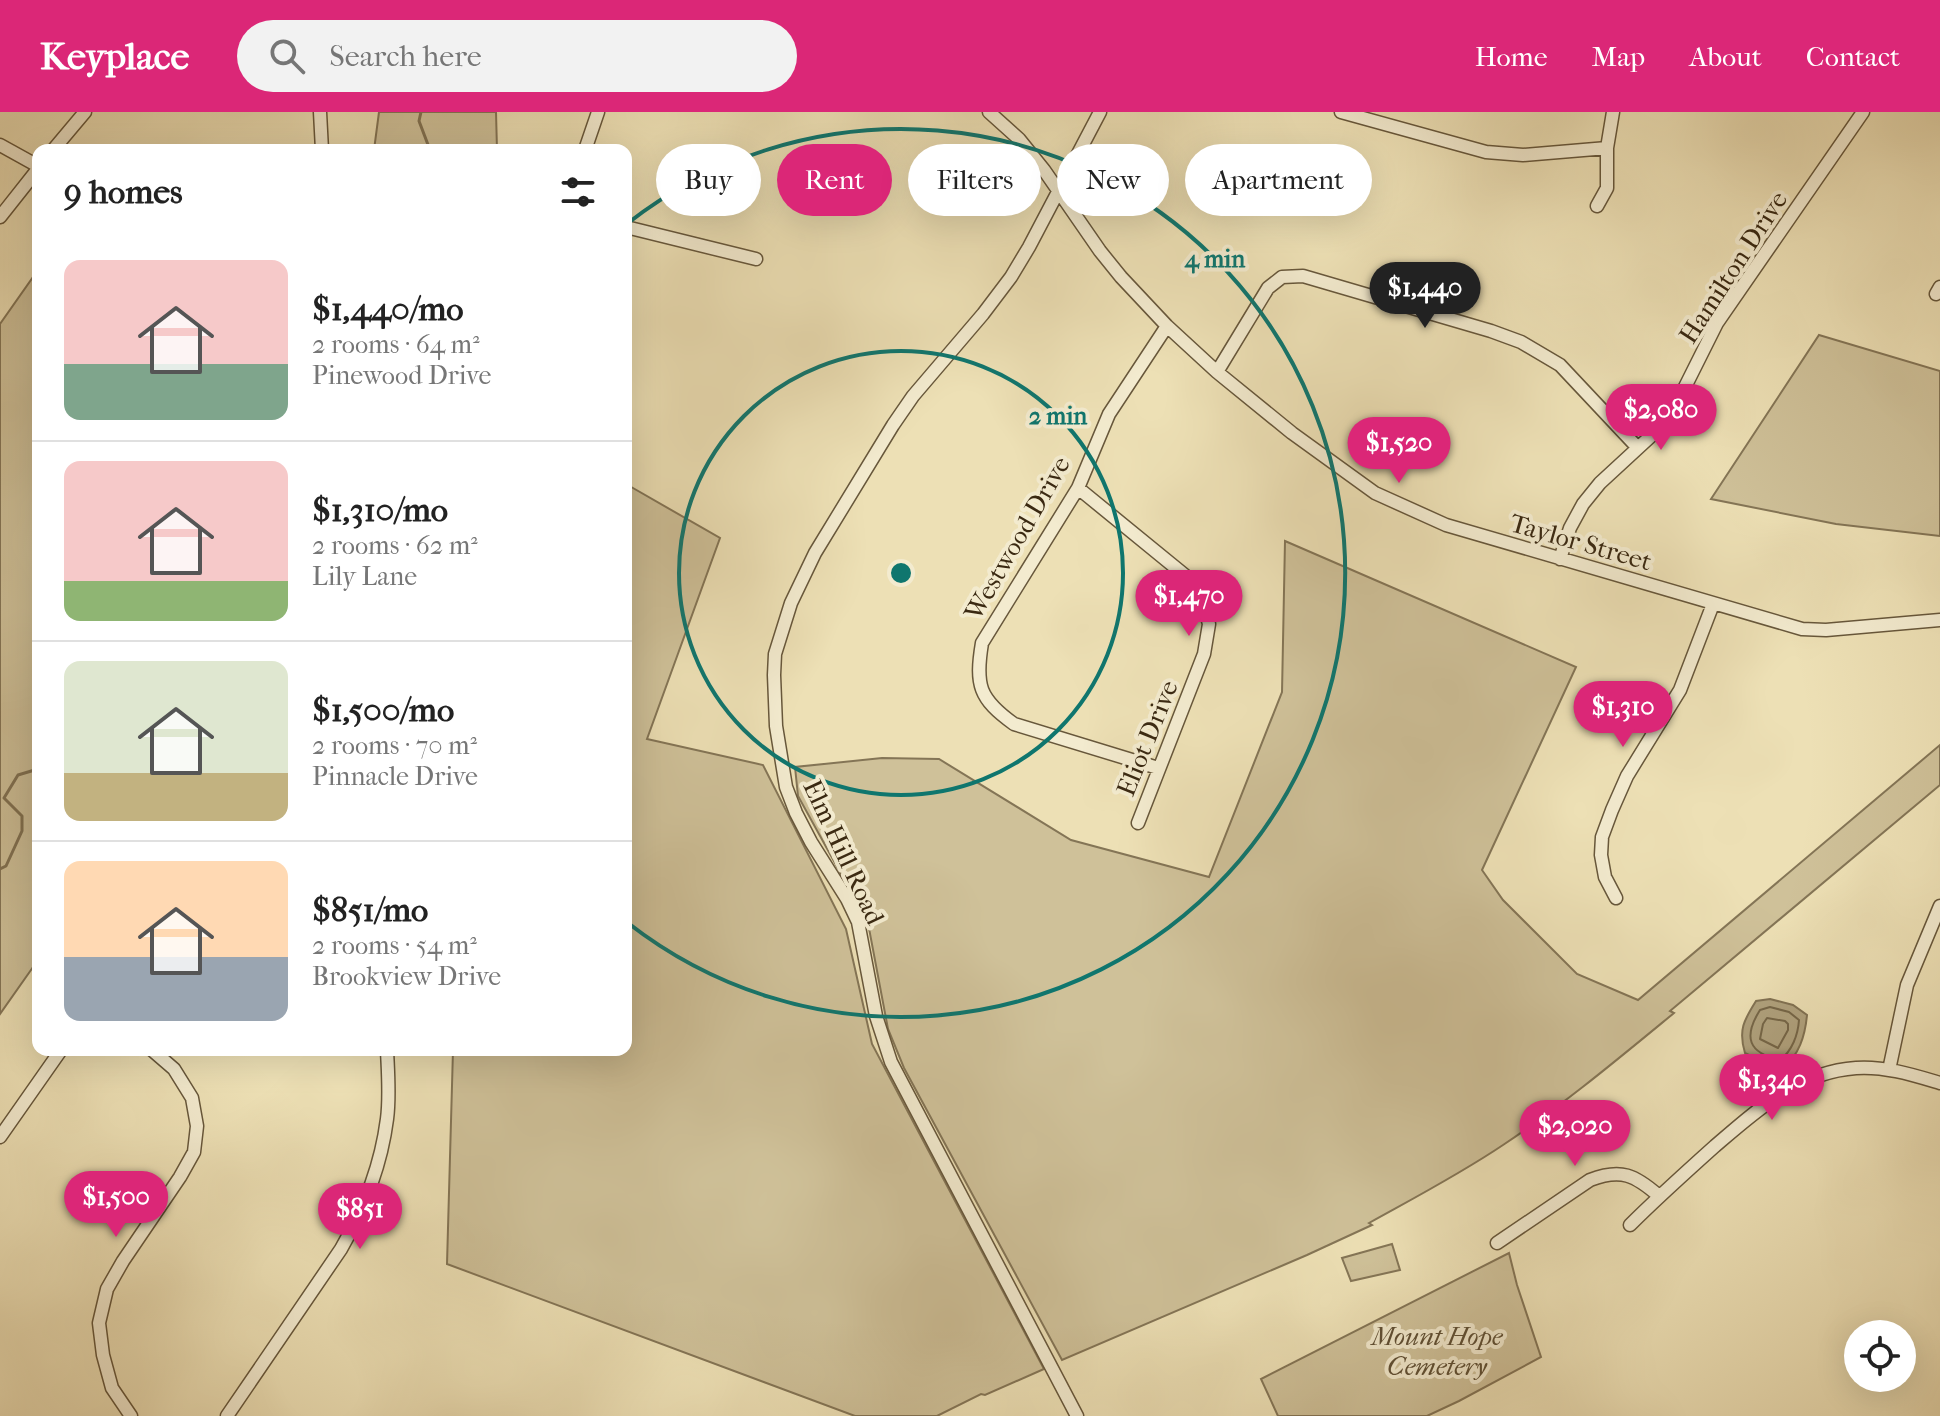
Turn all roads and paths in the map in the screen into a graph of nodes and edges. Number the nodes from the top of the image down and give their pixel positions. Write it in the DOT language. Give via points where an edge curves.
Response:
graph roads {
  1 [pos="85,112"];
  2 [pos="320,112"];
  3 [pos="598,112"];
  4 [pos="989,112"];
  5 [pos="1100,112"];
  6 [pos="1341,112"];
  7 [pos="1613,112"];
  8 [pos="1863,112"];
  9 [pos="58,144"];
  10 [pos="322,144"];
  11 [pos="587,144"];
  12 [pos="1083,144"];
  13 [pos="0,145"];
  14 [pos="1607,148"];
  15 [pos="32,164"];
  16 [pos="32,176"];
  17 [pos="1057,190"];
  18 [pos="1057,194"];
  19 [pos="1597,206"];
  20 [pos="1075,216"];
  21 [pos="0,217"];
  22 [pos="632,228"];
  23 [pos="756,259"];
  24 [pos="1167,326"];
  25 [pos="1217,372"];
  26 [pos="1638,448"];
  27 [pos="1078,488"];
  28 [pos="1560,559"];
  29 [pos="1713,604"];
  30 [pos="1940,620"];
  31 [pos="1158,768"];
  32 [pos="1138,823"];
  33 [pos="1616,898"];
  34 [pos="1940,906"];
  35 [pos="57,1056"];
  36 [pos="159,1056"];
  37 [pos="387,1056"];
  38 [pos="1889,1070"];
  39 [pos="1940,1083"];
  40 [pos="0,1137"];
  41 [pos="1659,1196"];
  42 [pos="1630,1225"];
  43 [pos="1497,1243"];
  44 [pos="131,1416"];
  45 [pos="227,1416"];
  46 [pos="1077,1416"];
  1 -- 9 [label="street"];
  2 -- 10 [label="street"];
  3 -- 11 [label="street"];
  4 -- 17 [label="street, Taylor Street" via="1019,139"];
  5 -- 12 [label="street, Elm Hill Road"];
  6 -- 14 [label="street" via="1486,152 1523,155"];
  7 -- 14 [label="street"];
  8 -- 26 [label="street, Hamilton Drive" via="1717,323 1664,424"];
  13 -- 15 [label="street"];
  14 -- 19 [label="street" via="1607,188"];
  16 -- 21 [label="street"];
  18 -- 46 [label="street, Elm Hill Road" via="1011,277 913,396 815,553 791,603 774,675 786,787 858,922 876,1016 891,1062"];
  20 -- 24 [label="street, Taylor Street"];
  22 -- 23 [label="street"];
  24 -- 25 [label="street, Taylor Street"];
  24 -- 27 [label="street, Westwood Drive" via="1109,414"];
  25 -- 26 [label="street" via="1268,288 1282,277 1303,276 1521,342 1560,365"];
  25 -- 28 [label="street, Taylor Street" via="1375,493 1446,525"];
  26 -- 28 [label="street, Hamilton Drive" via="1583,504"];
  27 -- 31 [label="street, Eliot Drive" via="1187,577 1202,598 1209,624 1204,654"];
  27 -- 31 [label="street, Westwood Drive" via="982,643 981,689 994,710 1014,724"];
  28 -- 29 [label="street, Taylor Street"];
  29 -- 30 [label="street, Taylor Street" via="1802,629"];
  29 -- 33 [label="street" via="1680,690 1627,776 1602,837 1605,877"];
  31 -- 32 [label="street, Eliot Drive"];
  34 -- 38 [label="street" via="1907,985"];
  35 -- 40 [label="street"];
  36 -- 44 [label="street" via="192,1098 197,1126 194,1152 107,1289 99,1323 112,1388"];
  37 -- 45 [label="street" via="387,1118 357,1221"];
  38 -- 39 [label="street"];
  38 -- 41 [label="street" via="1858,1068 1801,1082 1771,1099"];
  41 -- 42 [label="street"];
  41 -- 43 [label="street" via="1626,1174 1607,1173"];
}
